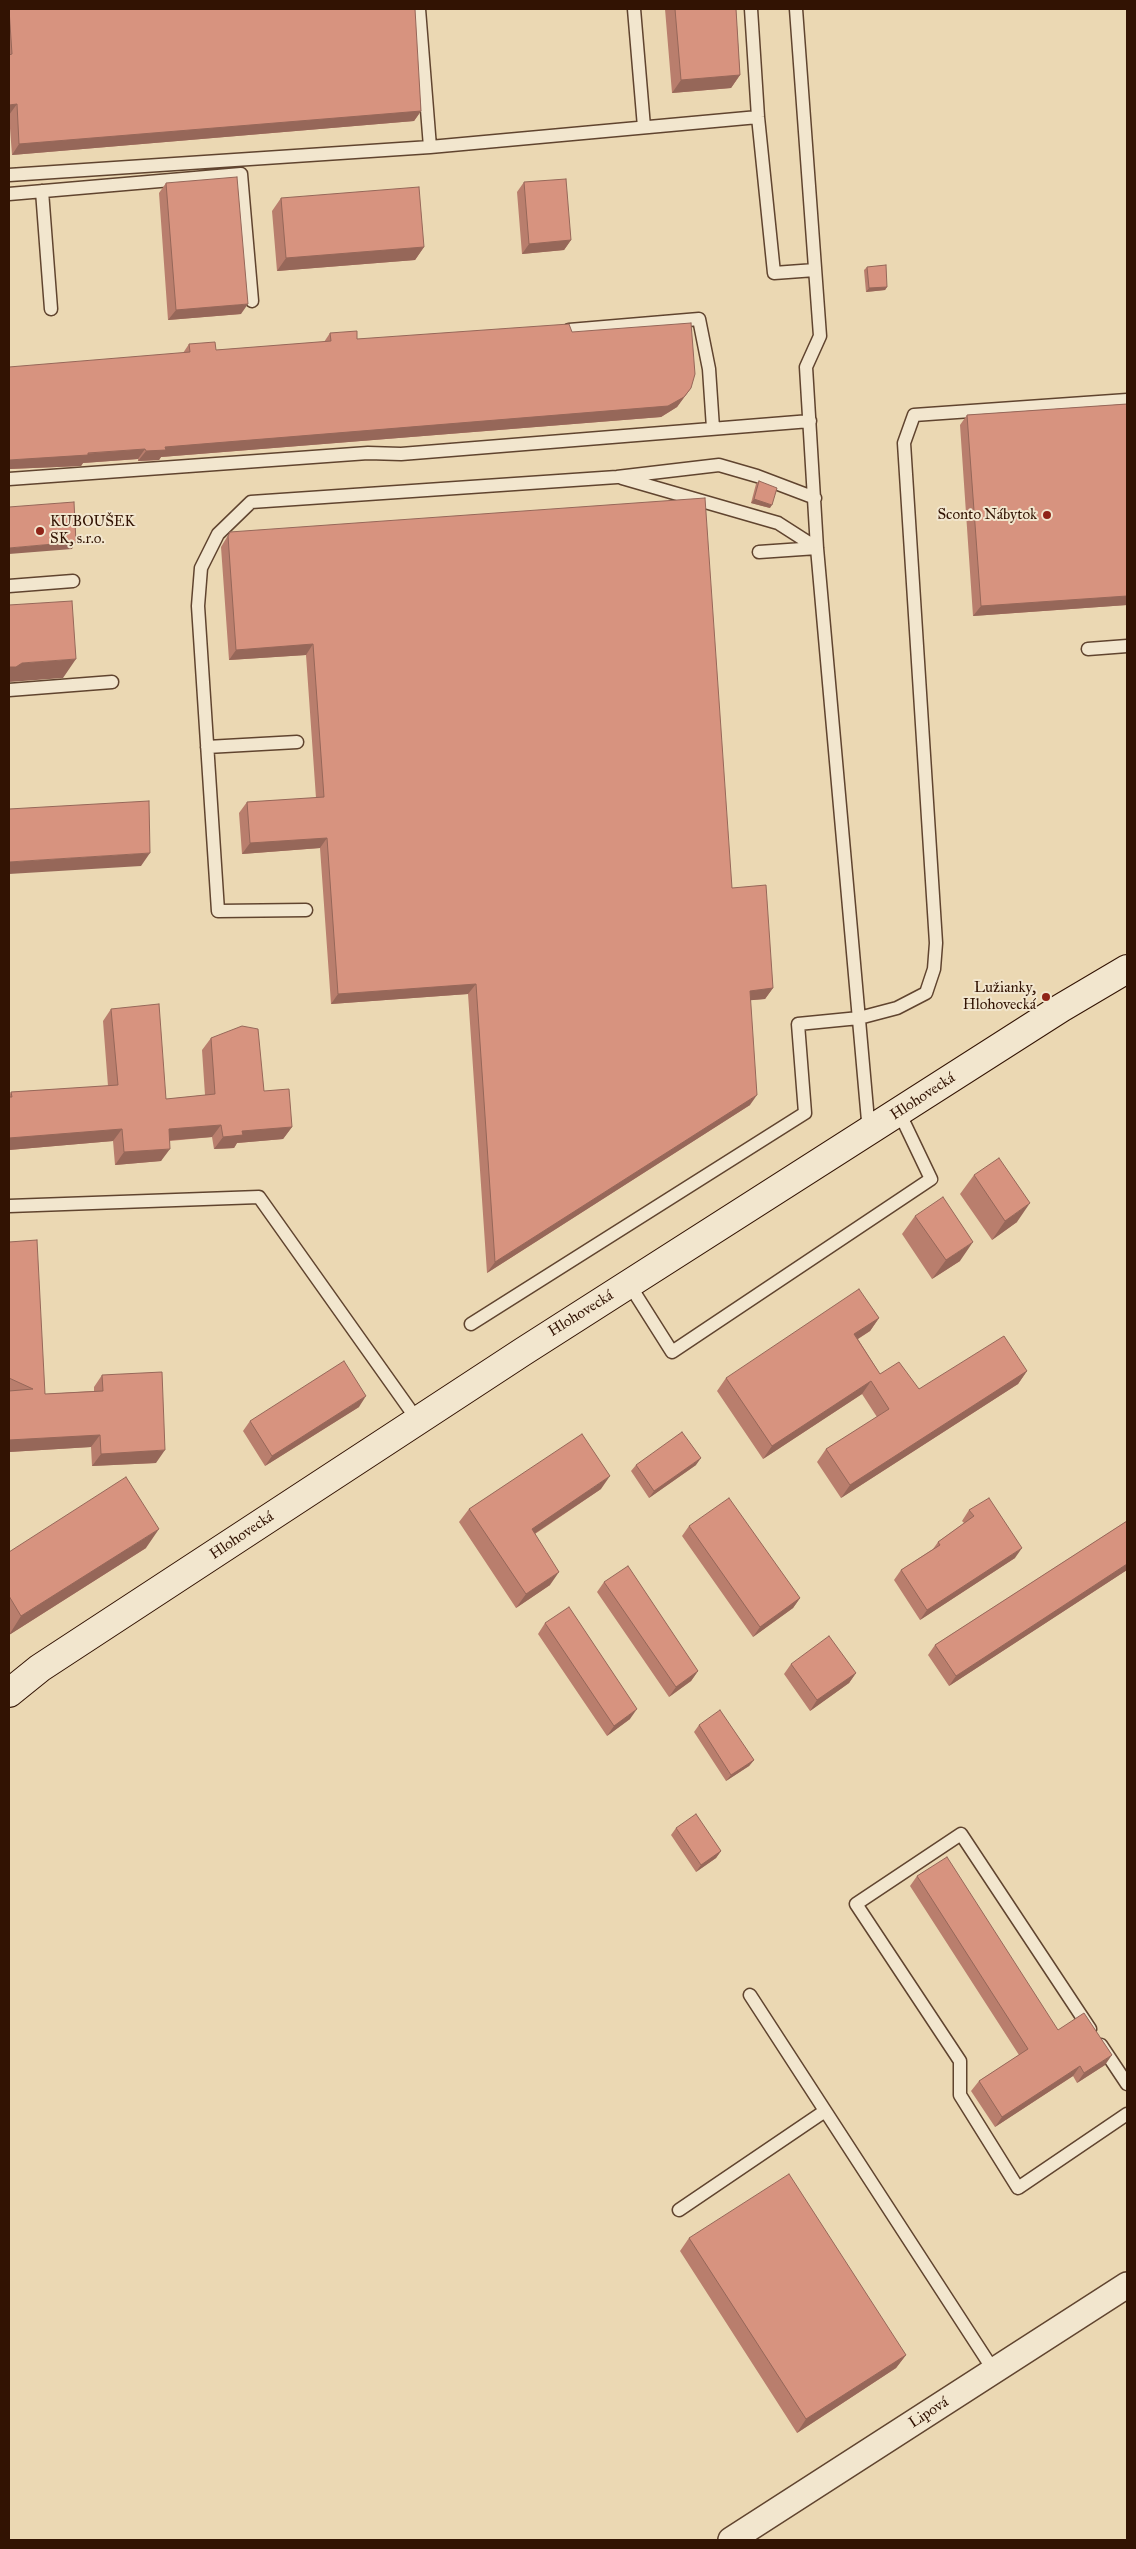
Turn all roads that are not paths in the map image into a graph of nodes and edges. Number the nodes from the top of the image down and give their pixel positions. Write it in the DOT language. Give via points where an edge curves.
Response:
graph roads {
  1 [pos="418,9"];
  2 [pos="634,9"];
  3 [pos="751,9"];
  4 [pos="796,9"];
  5 [pos="758,117"];
  6 [pos="644,127"];
  7 [pos="430,147"];
  8 [pos="9,175"];
  9 [pos="42,191"];
  10 [pos="9,194"];
  11 [pos="815,270"];
  12 [pos="252,301"];
  13 [pos="51,309"];
  14 [pos="569,330"];
  15 [pos="1127,400"];
  16 [pos="810,421"];
  17 [pos="713,428"];
  18 [pos="617,477"];
  19 [pos="9,479"];
  20 [pos="815,498"];
  21 [pos="818,548"];
  22 [pos="759,552"];
  23 [pos="73,581"];
  24 [pos="9,586"];
  25 [pos="1127,646"];
  26 [pos="1088,649"];
  27 [pos="112,682"];
  28 [pos="9,690"];
  29 [pos="297,742"];
  30 [pos="207,748"];
  31 [pos="306,910"];
  32 [pos="1127,969"];
  33 [pos="859,1018"];
  34 [pos="900,1112"];
  35 [pos="868,1132"];
  36 [pos="9,1206"];
  37 [pos="629,1284"];
  38 [pos="472,1324"];
  39 [pos="418,1421"];
  40 [pos="40,1668"];
  41 [pos="9,1675"];
  42 [pos="9,1693"];
  43 [pos="750,1995"];
  44 [pos="1127,2084"];
  45 [pos="825,2111"];
  46 [pos="1127,2114"];
  47 [pos="678,2210"];
  48 [pos="1127,2285"];
  49 [pos="994,2371"];
  50 [pos="731,2540"];
  1 -- 7 [label="lane"];
  2 -- 6 [label="lane"];
  3 -- 5 [label="lane"];
  4 -- 11 [label="lane"];
  5 -- 6 [label="lane"];
  5 -- 11 [label="lane" via="774,273"];
  6 -- 7 [label="lane"];
  7 -- 8 [label="lane"];
  9 -- 10 [label="lane"];
  9 -- 12 [label="lane" via="241,174"];
  9 -- 13 [label="lane"];
  11 -- 16 [label="lane" via="820,336 806,367"];
  14 -- 17 [label="lane" via="699,319 709,369"];
  15 -- 33 [label="lane" via="914,415 904,443 936,943 934,969 926,993 897,1008"];
  16 -- 17 [label="lane"];
  16 -- 20 [label="lane"];
  17 -- 19 [label="lane" via="401,454 358,453"];
  18 -- 20 [label="lane" via="719,465"];
  18 -- 21 [label="lane" via="778,523"];
  18 -- 30 [label="lane" via="251,502 218,534 201,568 198,606"];
  20 -- 21 [label="lane"];
  21 -- 22 [label="lane"];
  21 -- 33 [label="lane"];
  23 -- 24 [label="lane"];
  25 -- 26 [label="lane"];
  27 -- 28 [label="lane"];
  29 -- 30 [label="lane"];
  30 -- 31 [label="lane" via="218,911"];
  32 -- 34 [label="main road, Hlohovecká"];
  33 -- 35 [label="lane"];
  33 -- 38 [label="lane" via="798,1024 804,1113"];
  34 -- 35 [label="main road, Hlohovecká"];
  34 -- 37 [label="lane" via="931,1180 672,1352"];
  35 -- 37 [label="main road, Hlohovecká"];
  36 -- 39 [label="lane" via="259,1196"];
  37 -- 39 [label="main road, Hlohovecká"];
  39 -- 40 [label="main road, Hlohovecká"];
  40 -- 41 [label="main road, Hlohovecká"];
  40 -- 42 [label="main road, Hlohovecká"];
  43 -- 45 [label="lane"];
  44 -- 46 [label="lane" via="961,1834 856,1904 960,2061 960,2095 1018,2188"];
  45 -- 47 [label="lane"];
  45 -- 49 [label="lane"];
  48 -- 49 [label="street, Lipová"];
  49 -- 50 [label="street, Lipová"];
}
